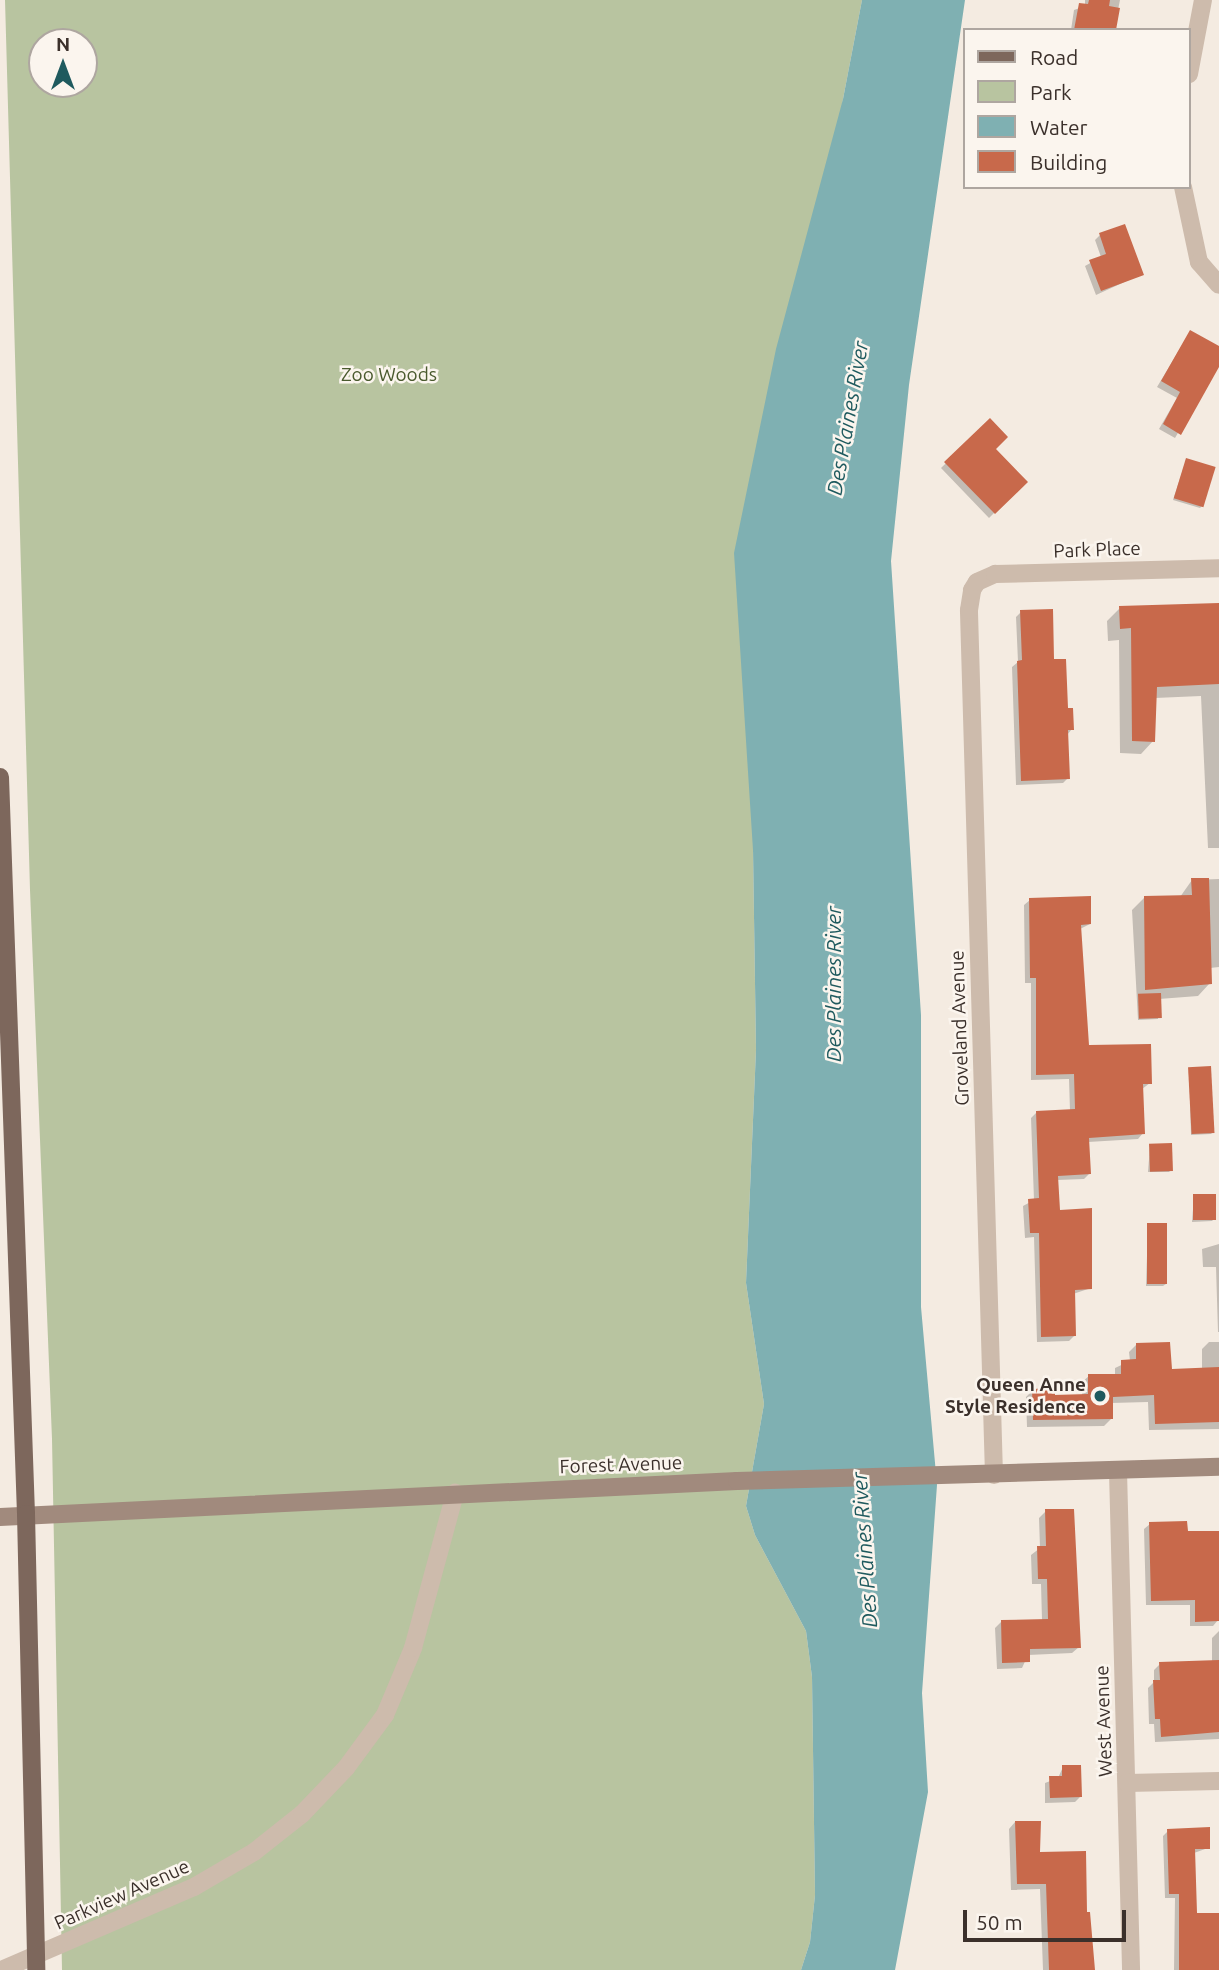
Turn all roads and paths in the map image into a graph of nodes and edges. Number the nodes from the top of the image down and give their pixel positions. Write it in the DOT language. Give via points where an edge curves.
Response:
graph roads {
  1 [pos="1203,0"];
  2 [pos="1191,63"];
  3 [pos="1183,189"];
  4 [pos="1219,285"];
  5 [pos="1219,568"];
  6 [pos="977,582"];
  7 [pos="0,777"];
  8 [pos="1219,1466"];
  9 [pos="1118,1471"];
  10 [pos="994,1475"];
  11 [pos="455,1493"];
  12 [pos="26,1514"];
  13 [pos="0,1517"];
  14 [pos="1219,1780"];
  15 [pos="1127,1783"];
  16 [pos="36,1963"];
  17 [pos="1,1970"];
  18 [pos="1131,1970"];
  1 -- 2 [label="street"];
  3 -- 4 [label="street" via="1199,262"];
  5 -- 6 [label="street, Park Place" via="995,574"];
  6 -- 10 [label="street, Groveland Avenue" via="969,610"];
  7 -- 12 [label="main road"];
  8 -- 9 [label="street, Forest Avenue"];
  9 -- 10 [label="street, Forest Avenue"];
  9 -- 15 [label="street, West Avenue"];
  10 -- 11 [label="street, Forest Avenue"];
  11 -- 12 [label="street, Forest Avenue"];
  11 -- 16 [label="street, Parkview Avenue" via="413,1648 384,1715 346,1768 302,1814 254,1852 151,1909"];
  12 -- 13 [label="street, Forest Avenue"];
  12 -- 16 [label="main road"];
  14 -- 15 [label="street"];
  15 -- 18 [label="street, West Avenue"];
  16 -- 17 [label="street, Parkview Avenue"];
}
